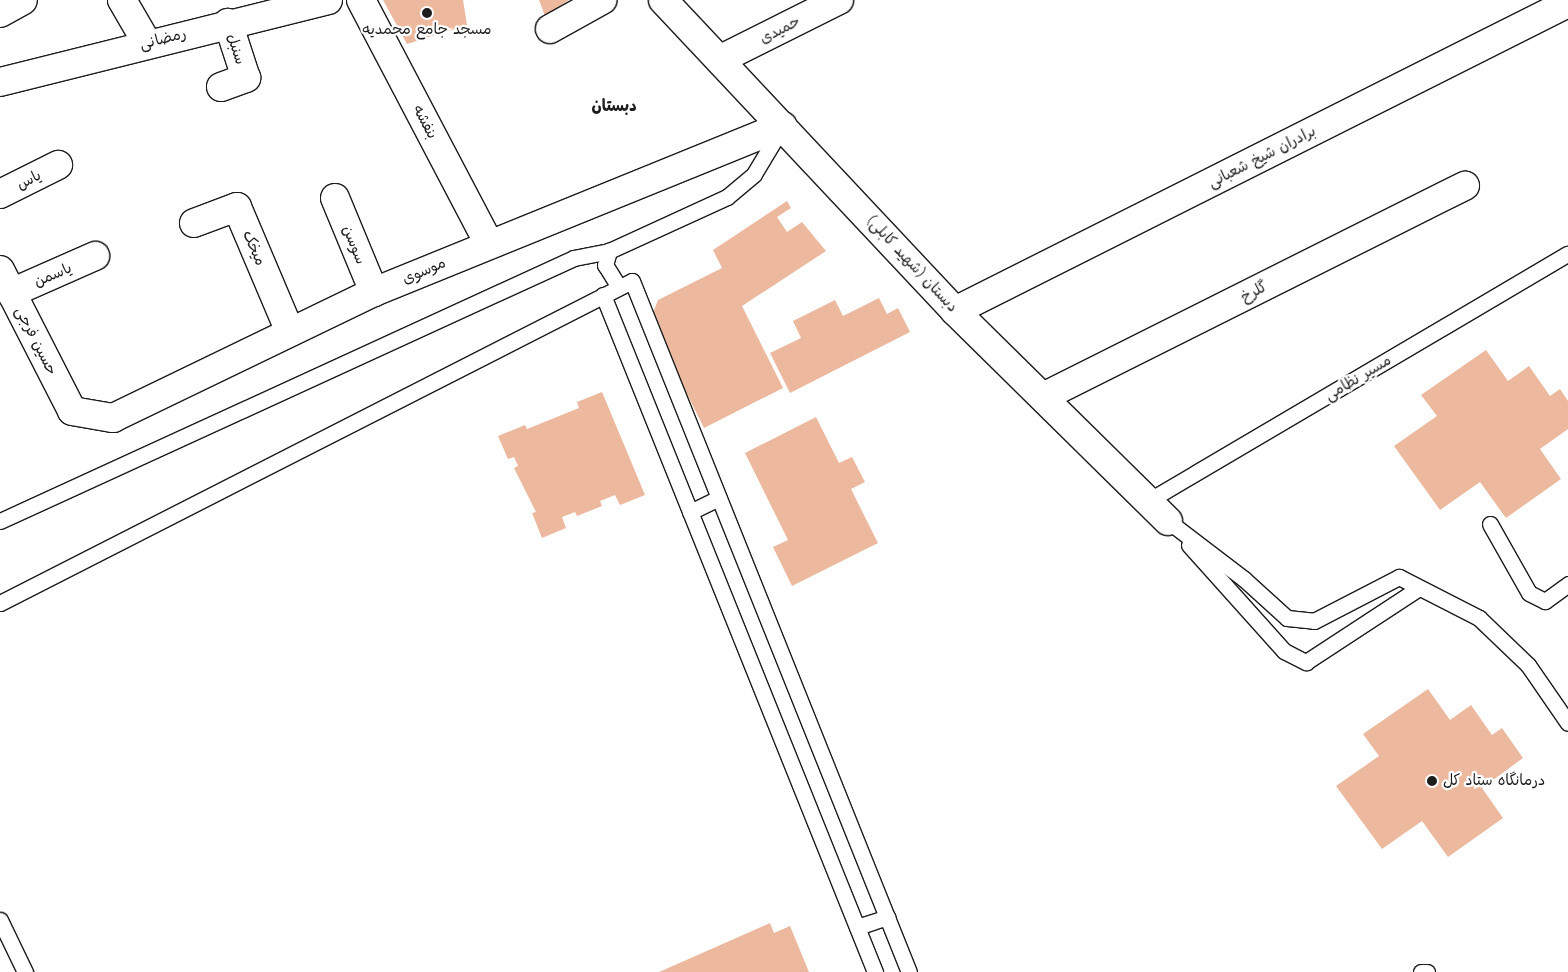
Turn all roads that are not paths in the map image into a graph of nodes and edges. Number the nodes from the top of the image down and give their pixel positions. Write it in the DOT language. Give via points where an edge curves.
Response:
graph roads {
  1 [pos="23,0"];
  2 [pos="122,0"];
  3 [pos="328,0"];
  4 [pos="361,0"];
  5 [pos="602,0"];
  6 [pos="663,0"];
  7 [pos="839,0"];
  8 [pos="1568,3"];
  9 [pos="0,13"];
  10 [pos="228,23"];
  11 [pos="550,29"];
  12 [pos="147,42"];
  13 [pos="721,59"];
  14 [pos="0,82"];
  15 [pos="221,87"];
  16 [pos="783,126"];
  17 [pos="58,165"];
  18 [pos="1465,186"];
  19 [pos="0,194"];
  20 [pos="335,198"];
  21 [pos="194,223"];
  22 [pos="489,244"];
  23 [pos="609,251"];
  24 [pos="1568,254"];
  25 [pos="95,256"];
  26 [pos="6,281"];
  27 [pos="625,284"];
  28 [pos="374,292"];
  29 [pos="603,295"];
  30 [pos="955,311"];
  31 [pos="290,332"];
  32 [pos="1042,398"];
  33 [pos="72,411"];
  34 [pos="719,498"];
  35 [pos="1148,501"];
  36 [pos="690,512"];
  37 [pos="0,521"];
  38 [pos="1168,521"];
  39 [pos="1490,524"];
  40 [pos="1568,584"];
  41 [pos="1419,588"];
  42 [pos="0,603"];
  43 [pos="1568,724"];
  44 [pos="887,917"];
  45 [pos="0,920"];
  46 [pos="857,927"];
  47 [pos="25,972"];
  48 [pos="875,972"];
  49 [pos="909,972"];
  50 [pos="1420,972"];
  51 [pos="1427,972"];
  1 -- 9 [label="street"];
  2 -- 12 [label="street"];
  3 -- 10 [label="street, رمضانی"];
  4 -- 22 [label="street, بنفشه"];
  5 -- 11 [label="street"];
  6 -- 13 [label="street, دبستان (شهید کابلی)"];
  7 -- 13 [label="street, حمیدی"];
  8 -- 30 [label="street, برادران شیخ شعبانی"];
  10 -- 12 [label="street, رمضانی"];
  10 -- 15 [label="street, سنبل" via="246,78"];
  12 -- 14 [label="street, رمضانی"];
  13 -- 16 [label="street, دبستان (شهید کابلی)"];
  16 -- 22 [label="street, موسوی"];
  16 -- 23 [label="lane" via="754,174 727,197"];
  16 -- 30 [label="street, دبستان (شهید کابلی)"];
  17 -- 19 [label="street, یاس"];
  18 -- 32 [label="street, گلرخ"];
  20 -- 28 [label="street, سوسن"];
  21 -- 31 [label="street, میخک" via="236,207"];
  22 -- 28 [label="street, موسوی"];
  23 -- 27 [label="lane" via="605,265"];
  23 -- 37 [label="lane" via="574,258"];
  24 -- 35 [label="lane, مسیر نظامی"];
  25 -- 26 [label="street, یاسمن"];
  26 -- 33 [label="street, حسین فرجی"];
  27 -- 29 [label="lane"];
  27 -- 34 [label="lane"];
  28 -- 31 [label="street, موسوی"];
  29 -- 36 [label="lane"];
  29 -- 42 [label="lane"];
  30 -- 32 [label="street, دبستان (شهید کابلی)"];
  31 -- 33 [label="street, موسوی" via="113,418"];
  32 -- 35 [label="street, دبستان (شهید کابلی)"];
  34 -- 36 [label="lane"];
  34 -- 44 [label="lane"];
  35 -- 38 [label="street, دبستان (شهید کابلی)"];
  36 -- 46 [label="lane"];
  38 -- 41 [label="lane" via="1244,578 1287,618 1314,621 1399,578"];
  38 -- 41 [label="lane" via="1284,651 1306,662"];
  39 -- 40 [label="lane" via="1529,593 1545,601"];
  41 -- 43 [label="lane" via="1479,618 1528,665"];
  44 -- 46 [label="lane"];
  44 -- 49 [label="lane"];
  45 -- 47 [label="lane"];
  46 -- 48 [label="lane"];
  50 -- 51 [label="lane"];
}
